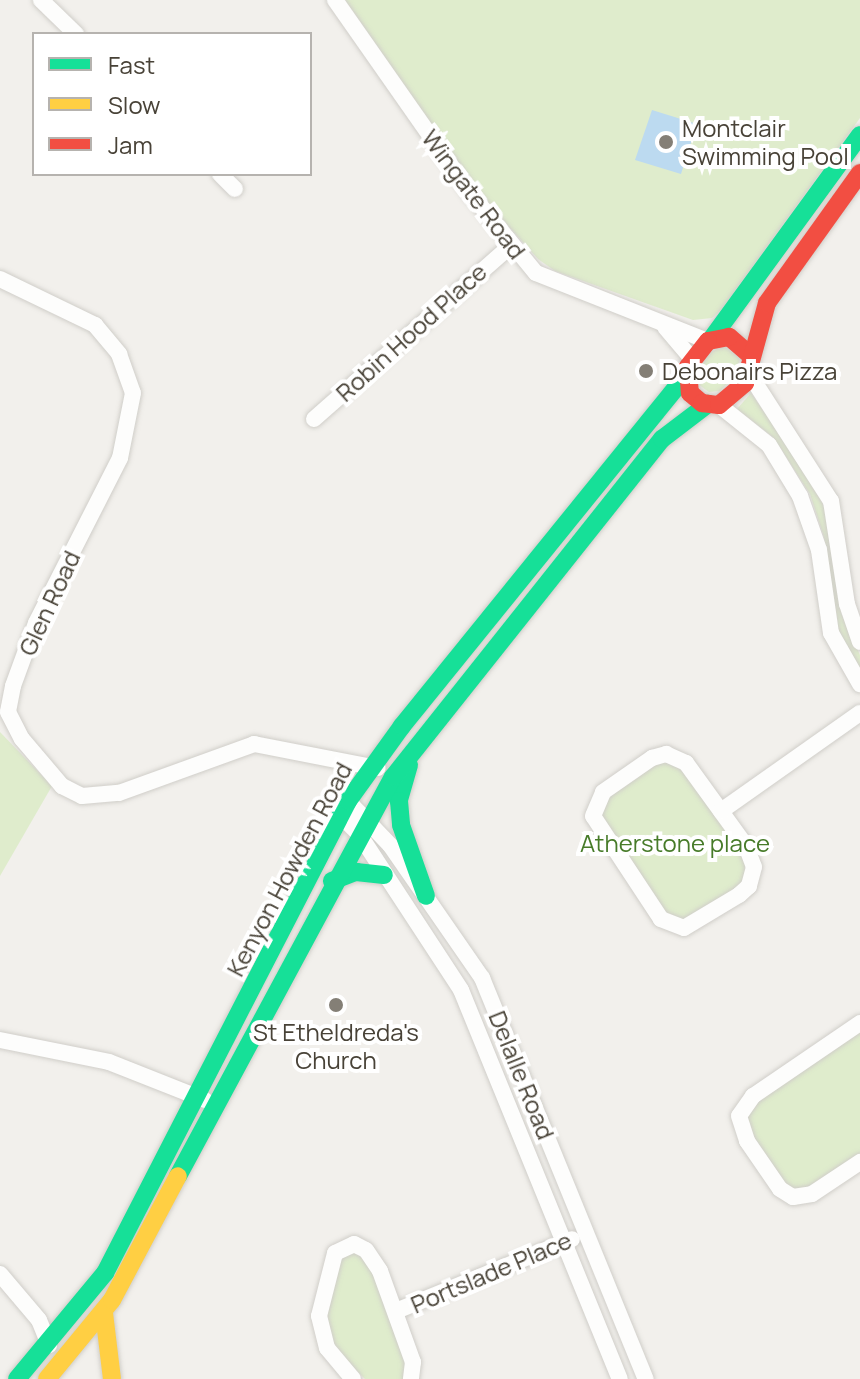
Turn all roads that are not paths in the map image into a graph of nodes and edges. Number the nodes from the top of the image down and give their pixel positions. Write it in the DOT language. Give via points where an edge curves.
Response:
graph roads {
  1 [pos="41,0"];
  2 [pos="335,0"];
  3 [pos="74,32"];
  4 [pos="856,147"];
  5 [pos="860,173"];
  6 [pos="222,176"];
  7 [pos="235,189"];
  8 [pos="510,246"];
  9 [pos="760,272"];
  10 [pos="0,279"];
  11 [pos="780,285"];
  12 [pos="663,324"];
  13 [pos="710,340"];
  14 [pos="750,355"];
  15 [pos="688,368"];
  16 [pos="750,375"];
  17 [pos="714,405"];
  18 [pos="314,419"];
  19 [pos="860,642"];
  20 [pos="860,684"];
  21 [pos="860,713"];
  22 [pos="372,765"];
  23 [pos="398,783"];
  24 [pos="344,808"];
  25 [pos="721,811"];
  26 [pos="363,826"];
  27 [pos="384,875"];
  28 [pos="332,881"];
  29 [pos="426,896"];
  30 [pos="860,1023"];
  31 [pos="0,1040"];
  32 [pos="197,1095"];
  33 [pos="218,1106"];
  34 [pos="860,1162"];
  35 [pos="586,1233"];
  36 [pos="564,1242"];
  37 [pos="0,1274"];
  38 [pos="396,1311"];
  39 [pos="104,1313"];
  40 [pos="39,1320"];
  41 [pos="62,1329"];
  42 [pos="49,1345"];
  43 [pos="76,1347"];
  44 [pos="61,1364"];
  45 [pos="17,1379"];
  46 [pos="47,1379"];
  47 [pos="75,1379"];
  48 [pos="105,1379"];
  49 [pos="112,1379"];
  50 [pos="353,1379"];
  51 [pos="411,1379"];
  52 [pos="620,1379"];
  53 [pos="646,1379"];
  1 -- 3 [label="street"];
  2 -- 8 [label="street, Wingate Road"];
  4 -- 9 [label="street"];
  5 -- 11 [label="street"];
  6 -- 7 [label="street"];
  8 -- 12 [label="street, Wingate Road" via="546,280"];
  8 -- 18 [label="street, Robin Hood Place"];
  9 -- 11 [label="street"];
  9 -- 13 [label="street"];
  10 -- 22 [label="street, Glen Road" via="95,325 119,354 133,393 120,458 36,623 13,686 8,712 22,739 62,786 82,796 119,793 254,744"];
  11 -- 14 [label="street" via="761,316"];
  12 -- 13 [label="street, Wingate Road"];
  12 -- 15 [label="street, Wingate Road"];
  13 -- 14 [label="street" via="737,340"];
  13 -- 15 [label="street"];
  14 -- 16 [label="street"];
  15 -- 17 [label="street" via="690,393"];
  15 -- 22 [label="street, Kenyon Howden Road"];
  16 -- 17 [label="street"];
  16 -- 19 [label="street" via="831,501 847,604"];
  17 -- 20 [label="street" via="769,445 800,496 819,550 831,633"];
  17 -- 23 [label="street, Kenyon Howden Road" via="662,439 413,751"];
  21 -- 25 [label="street"];
  22 -- 23 [label="street, Glen Road"];
  22 -- 24 [label="street, Kenyon Howden Road"];
  23 -- 26 [label="street, Kenyon Howden Road"];
  23 -- 29 [label="street" via="401,825"];
  24 -- 26 [label="street, Delalle Road"];
  24 -- 32 [label="street, Kenyon Howden Road"];
  25 -- 25 [label="street" via="752,858 753,876 739,895 684,928 661,919 593,816 603,792 666,754 686,763"];
  26 -- 27 [label="street, Delalle Road"];
  26 -- 28 [label="street, Kenyon Howden Road"];
  26 -- 29 [label="street, Delalle Road"];
  27 -- 28 [label="street" via="356,872"];
  27 -- 36 [label="street, Delalle Road" via="461,990"];
  28 -- 33 [label="street, Kenyon Howden Road"];
  29 -- 35 [label="street, Delalle Road" via="482,978"];
  30 -- 34 [label="street" via="753,1096 739,1116 747,1141 780,1189 793,1197 812,1194"];
  31 -- 32 [label="street" via="109,1062"];
  32 -- 33 [label="street"];
  32 -- 41 [label="street, Kenyon Howden Road" via="105,1273"];
  33 -- 39 [label="street, Kenyon Howden Road"];
  35 -- 36 [label="street, Portslade Place"];
  35 -- 53 [label="street, Delalle Road"];
  36 -- 38 [label="street, Portslade Place"];
  36 -- 52 [label="street, Delalle Road"];
  37 -- 40 [label="street"];
  38 -- 50 [label="street, Portslade Place" via="373,1257 358,1245 340,1248 325,1279 319,1316 327,1348"];
  38 -- 51 [label="street, Portslade Place" via="413,1362"];
  39 -- 43 [label="street, Kenyon Howden Road"];
  39 -- 49 [label="street"];
  40 -- 41 [label="street"];
  40 -- 42 [label="street"];
  41 -- 42 [label="street, Kenyon Howden Road"];
  41 -- 43 [label="street"];
  42 -- 44 [label="street"];
  42 -- 45 [label="street, Kenyon Howden Road"];
  43 -- 44 [label="street, Kenyon Howden Road"];
  43 -- 48 [label="street"];
  44 -- 46 [label="street, Kenyon Howden Road"];
  44 -- 47 [label="street"];
}
